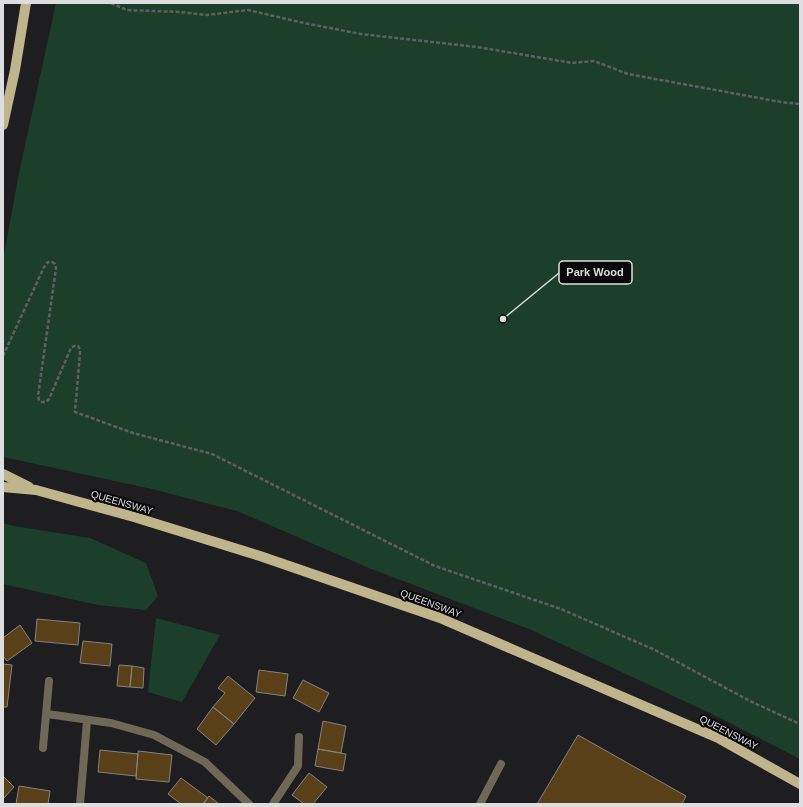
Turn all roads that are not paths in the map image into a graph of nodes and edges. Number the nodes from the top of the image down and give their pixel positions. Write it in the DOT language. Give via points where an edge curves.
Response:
graph roads {
  1 [pos="26,3"];
  2 [pos="3,125"];
  3 [pos="3,474"];
  4 [pos="3,487"];
  5 [pos="36,490"];
  6 [pos="49,681"];
  7 [pos="46,714"];
  8 [pos="87,721"];
  9 [pos="300,736"];
  10 [pos="43,748"];
  11 [pos="501,764"];
  12 [pos="800,784"];
  13 [pos="80,804"];
  14 [pos="249,804"];
  15 [pos="272,804"];
  16 [pos="480,804"];
  1 -- 2 [label="main road"];
  3 -- 5 [label="main road, QUEENSWAY"];
  4 -- 5 [label="main road, QUEENSWAY"];
  5 -- 12 [label="main road, QUEENSWAY" via="252,554 440,618 718,738"];
  6 -- 7 [label="street"];
  7 -- 8 [label="street"];
  7 -- 10 [label="street"];
  8 -- 13 [label="street"];
  8 -- 14 [label="street" via="154,735 205,762"];
  9 -- 15 [label="street" via="298,766"];
  11 -- 16 [label="street"];
}
